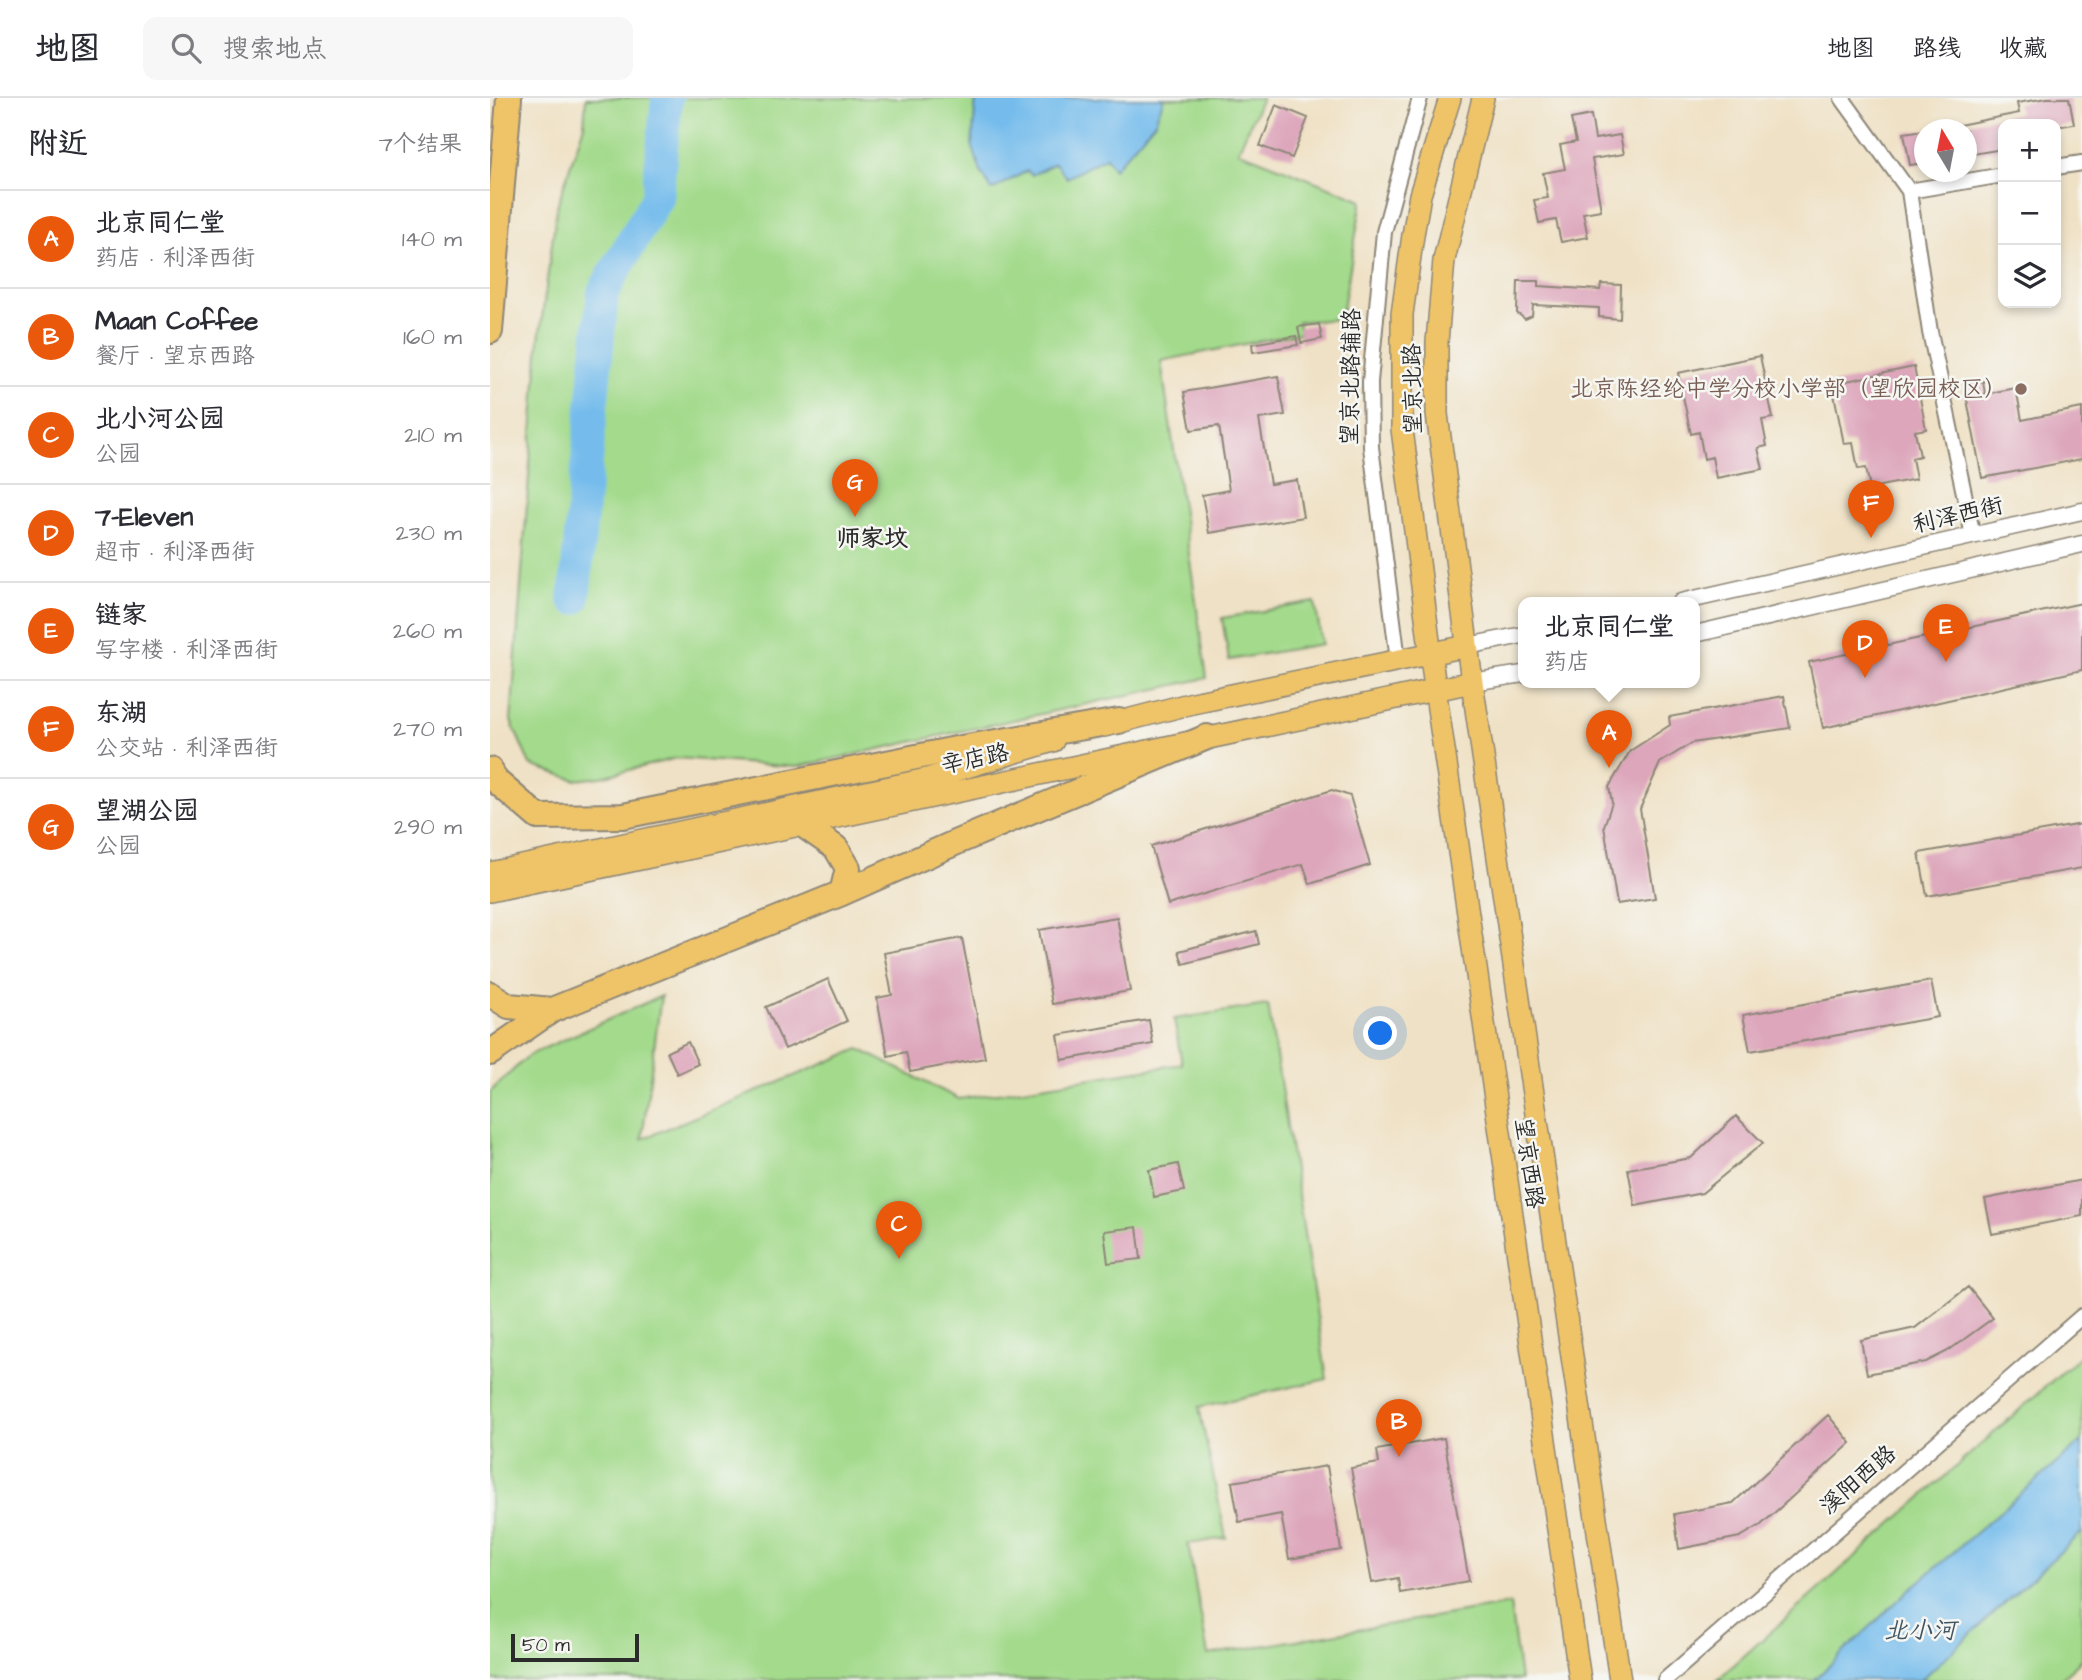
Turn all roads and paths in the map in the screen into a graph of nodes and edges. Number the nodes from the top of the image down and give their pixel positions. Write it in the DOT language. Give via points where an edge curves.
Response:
graph roads {
  1 [pos="509,98"];
  2 [pos="519,98"];
  3 [pos="1420,98"];
  4 [pos="1450,98"];
  5 [pos="1483,98"];
  6 [pos="1842,98"];
  7 [pos="2082,163"];
  8 [pos="2061,166"];
  9 [pos="1998,176"];
  10 [pos="503,187"];
  11 [pos="1909,191"];
  12 [pos="490,331"];
  13 [pos="2082,511"];
  14 [pos="1973,536"];
  15 [pos="2082,544"];
  16 [pos="1700,598"];
  17 [pos="1700,633"];
  18 [pos="1518,636"];
  19 [pos="1467,646"];
  20 [pos="1431,654"];
  21 [pos="1398,660"];
  22 [pos="1518,675"];
  23 [pos="1472,682"];
  24 [pos="1435,688"];
  25 [pos="1119,721"];
  26 [pos="1207,737"];
  27 [pos="490,770"];
  28 [pos="803,825"];
  29 [pos="490,873"];
  30 [pos="490,891"];
  31 [pos="842,893"];
  32 [pos="490,995"];
  33 [pos="552,1010"];
  34 [pos="490,1053"];
  35 [pos="2082,1316"];
  36 [pos="1580,1680"];
  37 [pos="1620,1680"];
  38 [pos="1665,1680"];
  1 -- 10 [label="highway"];
  2 -- 10 [label="highway"];
  3 -- 21 [label="street, 望京北路辅路" via="1384,232 1370,382 1371,447"];
  4 -- 20 [label="main road, 望京北路" via="1418,208 1400,358 1402,429"];
  5 -- 19 [label="main road, 望京北路" via="1444,260 1437,342 1437,414"];
  6 -- 11 [label="street"];
  7 -- 8 [label="street"];
  9 -- 11 [label="street"];
  10 -- 12 [label="highway"];
  11 -- 14 [label="street" via="1930,332"];
  13 -- 14 [label="street, 利泽西街"];
  14 -- 16 [label="street, 利泽西街"];
  15 -- 17 [label="street"];
  18 -- 19 [label="street"];
  19 -- 20 [label="main road, 辛店路"];
  19 -- 23 [label="main road, 望京北路"];
  20 -- 21 [label="main road, 辛店路"];
  20 -- 24 [label="main road, 望京西路"];
  21 -- 25 [label="main road, 辛店路"];
  22 -- 23 [label="street"];
  23 -- 24 [label="main road, 辛店路"];
  23 -- 37 [label="main road, 望京西路"];
  24 -- 26 [label="main road, 辛店路"];
  24 -- 36 [label="main road, 望京西路"];
  25 -- 27 [label="highway" via="623,816 538,817 496,781"];
  25 -- 29 [label="main road, 辛店路" via="927,779"];
  26 -- 28 [label="main road, 辛店路"];
  26 -- 31 [label="highway"];
  28 -- 30 [label="main road, 辛店路"];
  28 -- 31 [label="highway" via="836,848 848,868"];
  31 -- 33 [label="highway"];
  32 -- 33 [label="highway" via="509,1006"];
  33 -- 34 [label="highway"];
  35 -- 38 [label="street, 溪阳西路"];
}
